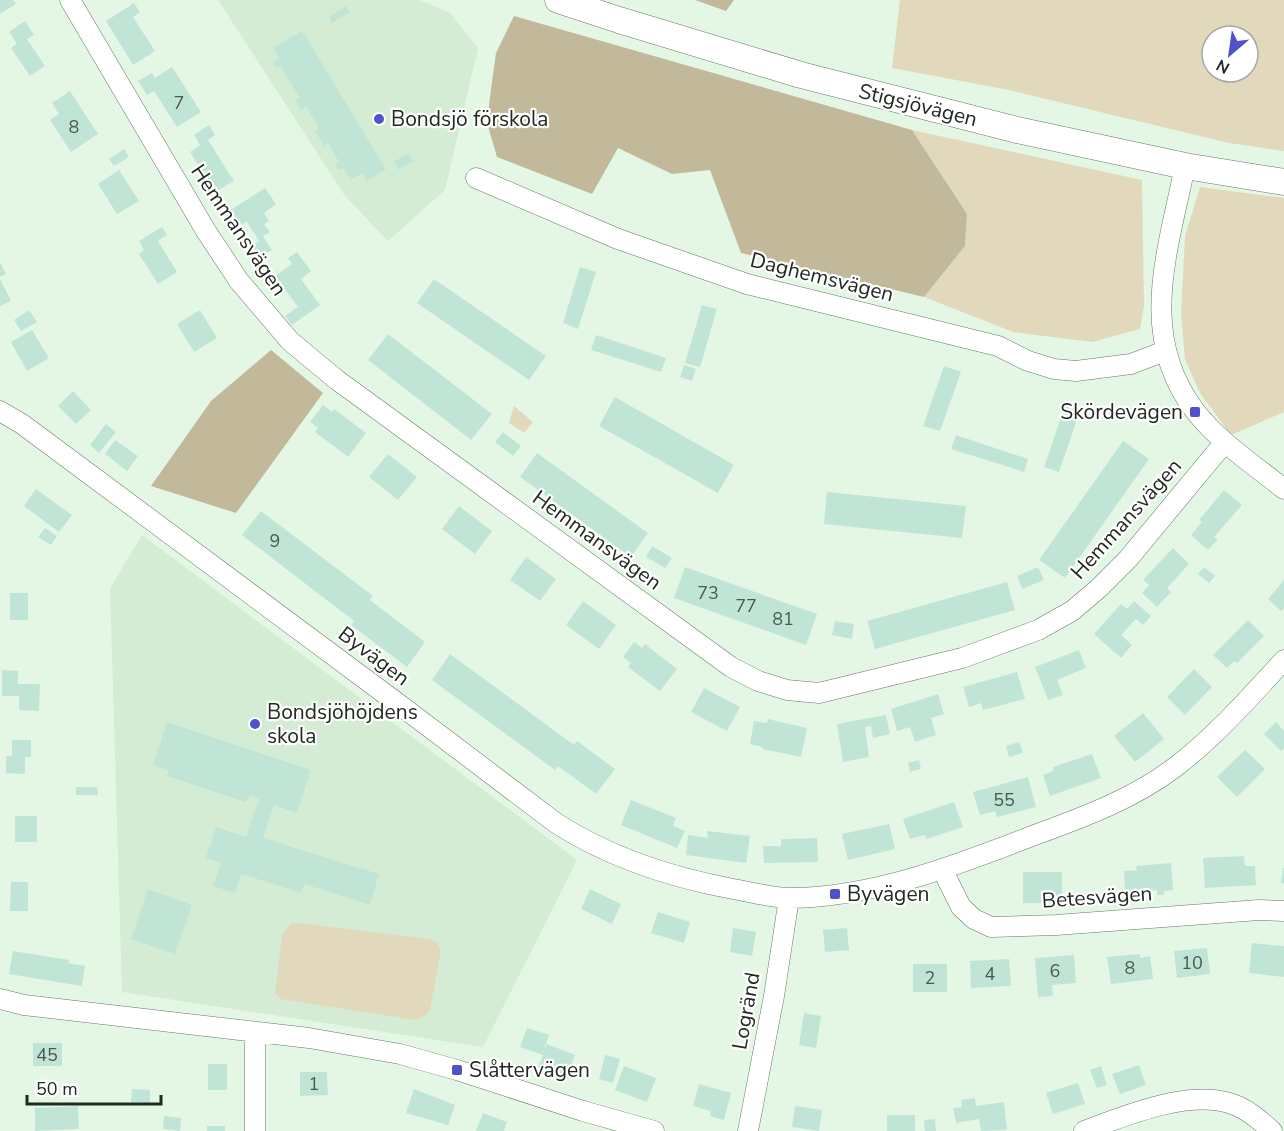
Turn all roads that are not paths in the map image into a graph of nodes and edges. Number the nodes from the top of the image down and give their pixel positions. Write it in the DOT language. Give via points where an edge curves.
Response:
graph roads {
  1 [pos="70,0"];
  2 [pos="558,0"];
  3 [pos="1185,166"];
  4 [pos="476,178"];
  5 [pos="1284,182"];
  6 [pos="1165,351"];
  7 [pos="0,411"];
  8 [pos="1225,442"];
  9 [pos="1284,489"];
  10 [pos="1284,660"];
  11 [pos="942,869"];
  12 [pos="789,898"];
  13 [pos="1284,911"];
  14 [pos="0,999"];
  15 [pos="255,1034"];
  16 [pos="255,1131"];
  17 [pos="654,1131"];
  18 [pos="748,1131"];
  19 [pos="1084,1131"];
  20 [pos="1272,1131"];
  1 -- 8 [label="street, Hemmansvägen" via="206,231 239,281 290,341 337,380 663,618 731,667 758,681 787,690 819,693 962,658 1038,630 1072,611 1099,588"];
  2 -- 3 [label="main road, Stigsjövägen" via="801,75 1017,130"];
  3 -- 5 [label="main road, Stigsjövägen"];
  3 -- 6 [label="street" via="1161,285 1160,320"];
  4 -- 6 [label="street, Daghemsvägen" via="618,239 747,284 998,346 1054,369 1076,371 1131,364"];
  6 -- 8 [label="street" via="1196,412"];
  7 -- 12 [label="street, Byvägen" via="583,841 695,882"];
  8 -- 9 [label="street"];
  10 -- 11 [label="street, Byvägen" via="1205,743 1135,792 1096,812"];
  11 -- 12 [label="street, Byvägen" via="886,885"];
  11 -- 13 [label="street, Betesvägen" via="961,907 991,927"];
  12 -- 18 [label="street, Logränd"];
  14 -- 15 [label="street"];
  15 -- 16 [label="street"];
  15 -- 17 [label="street" via="309,1038 400,1054"];
  19 -- 20 [label="street" via="1198,1098 1230,1103"];
}
